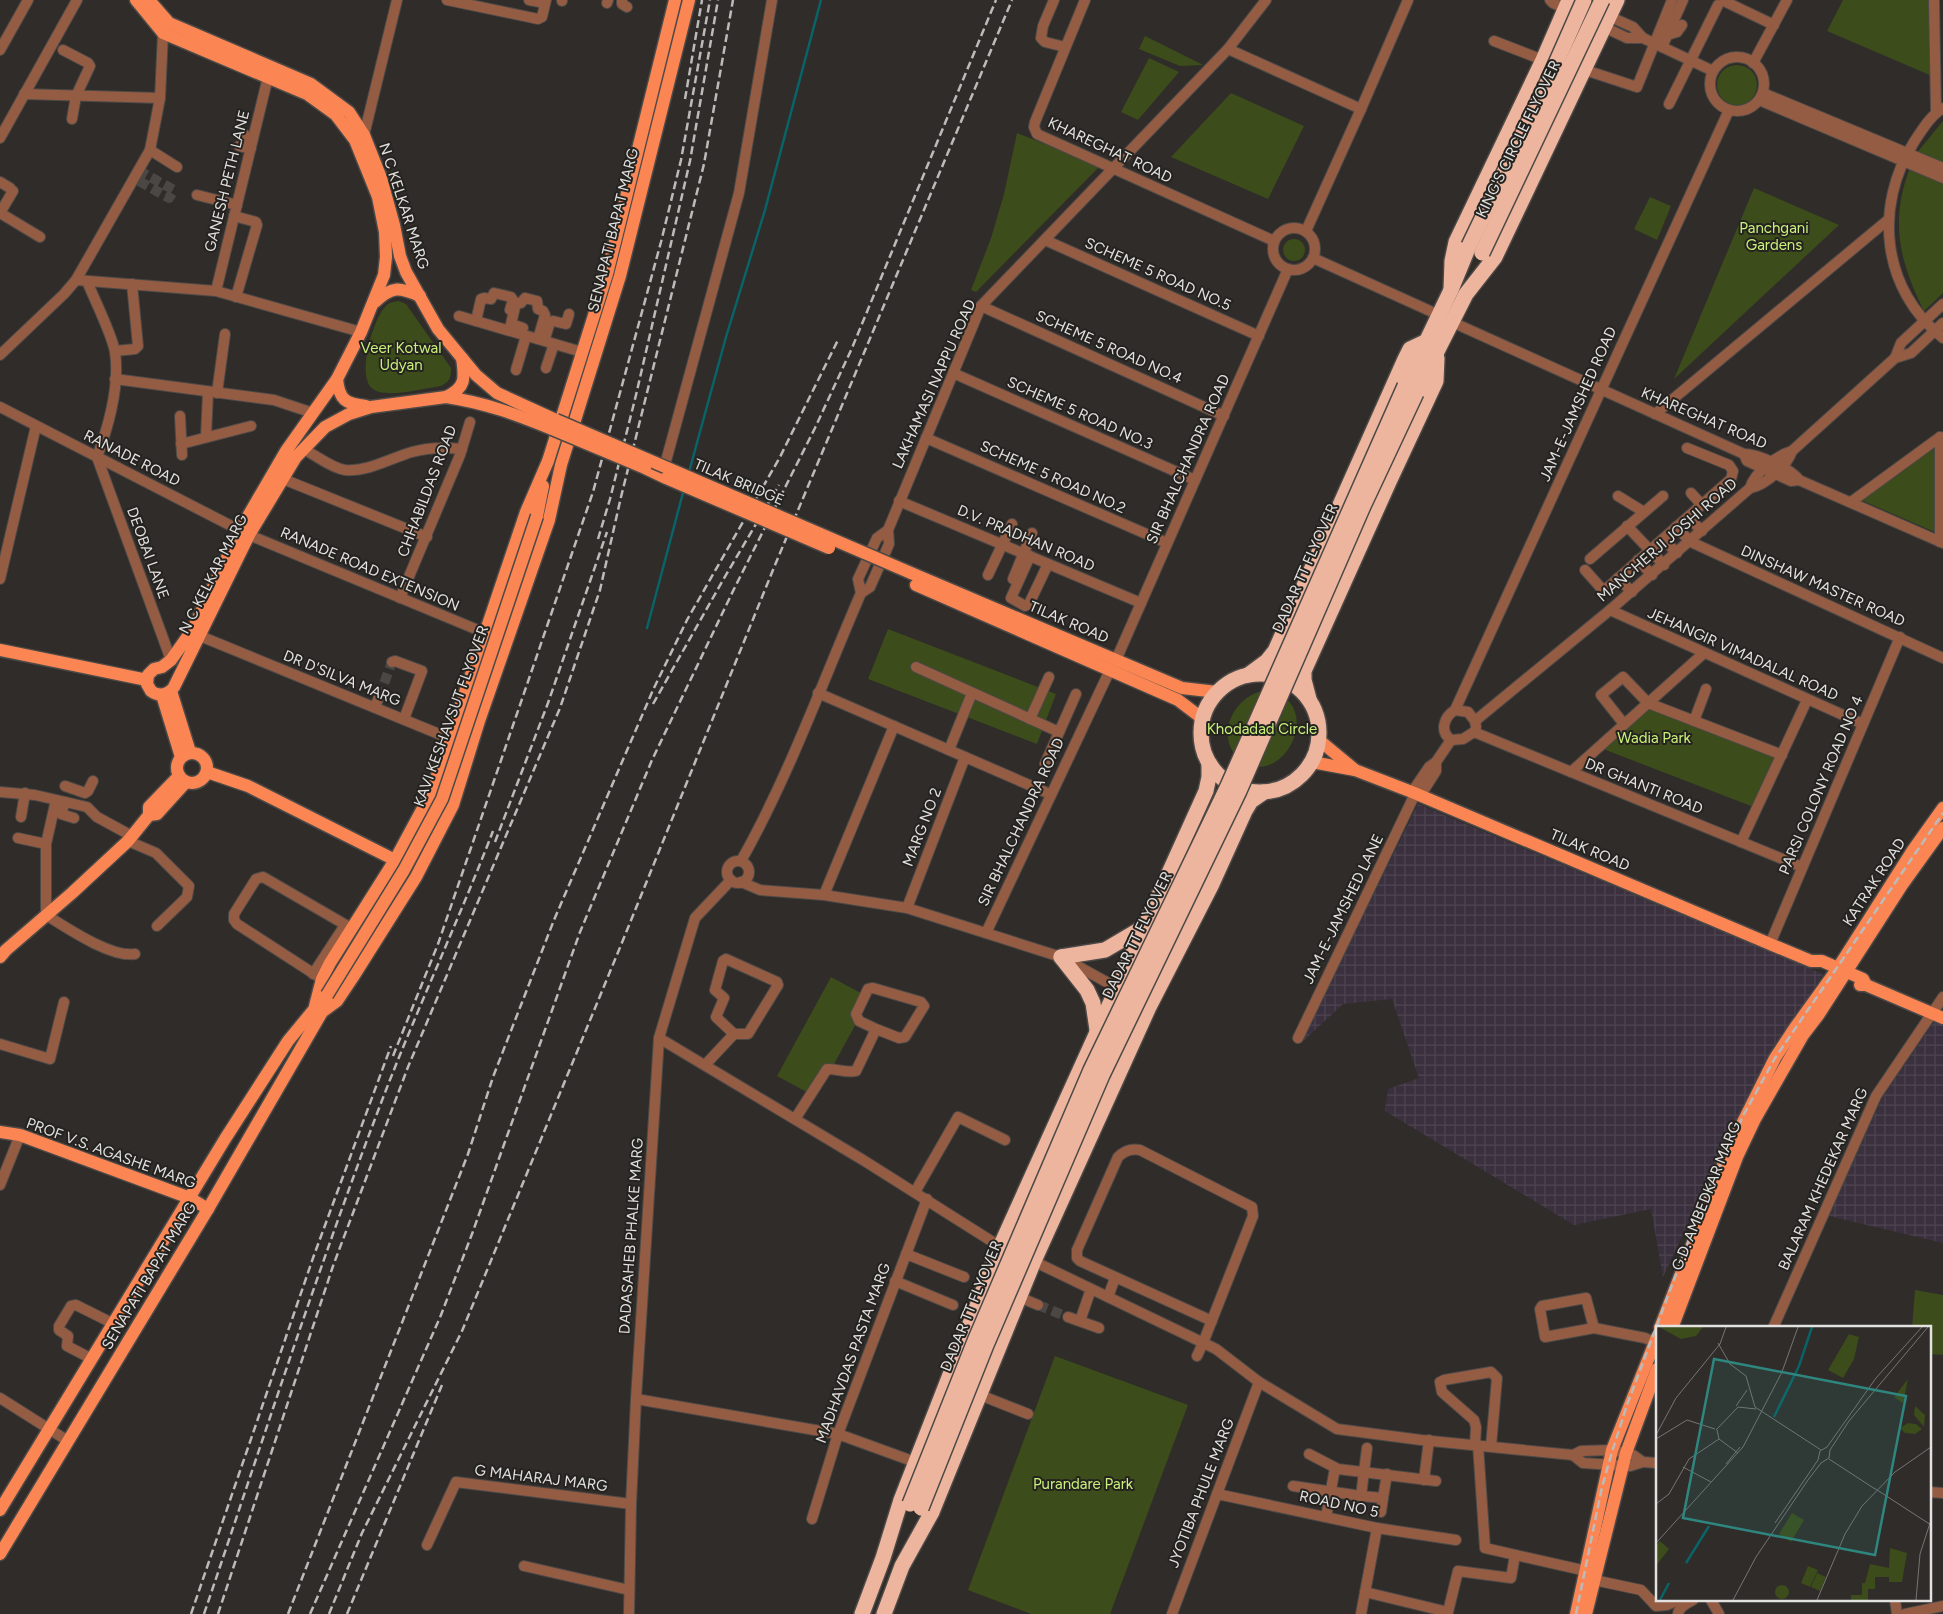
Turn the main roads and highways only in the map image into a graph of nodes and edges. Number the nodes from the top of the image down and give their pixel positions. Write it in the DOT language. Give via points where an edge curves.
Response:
graph roads {
  1 [pos="136,0"];
  2 [pos="149,0"];
  3 [pos="675,0"];
  4 [pos="689,0"];
  5 [pos="1584,0"];
  6 [pos="1602,0"];
  7 [pos="1617,0"];
  8 [pos="1569,3"];
  9 [pos="1476,249"];
  10 [pos="1451,290"];
  11 [pos="1466,294"];
  12 [pos="420,296"];
  13 [pos="373,303"];
  14 [pos="1446,318"];
  15 [pos="1432,346"];
  16 [pos="462,358"];
  17 [pos="337,379"];
  18 [pos="446,397"];
  19 [pos="371,407"];
  20 [pos="554,424"];
  21 [pos="554,463"];
  22 [pos="245,532"];
  23 [pos="909,577"];
  24 [pos="0,650"];
  25 [pos="1113,665"];
  26 [pos="1248,675"];
  27 [pos="147,680"];
  28 [pos="170,690"];
  29 [pos="1218,692"];
  30 [pos="1309,699"];
  31 [pos="1203,719"];
  32 [pos="1319,740"];
  33 [pos="186,755"];
  34 [pos="1312,762"];
  35 [pos="1209,763"];
  36 [pos="1355,770"];
  37 [pos="207,772"];
  38 [pos="183,779"];
  39 [pos="1264,792"];
  40 [pos="1943,808"];
  41 [pos="1943,828"];
  42 [pos="1928,840"];
  43 [pos="395,860"];
  44 [pos="1170,869"];
  45 [pos="416,877"];
  46 [pos="1212,884"];
  47 [pos="1144,927"];
  48 [pos="2,952"];
  49 [pos="1837,976"];
  50 [pos="316,1013"];
  51 [pos="1938,1016"];
  52 [pos="1097,1030"];
  53 [pos="1069,1094"];
  54 [pos="1104,1107"];
  55 [pos="0,1132"];
  56 [pos="222,1145"];
  57 [pos="240,1154"];
  58 [pos="190,1198"];
  59 [pos="208,1209"];
  60 [pos="1709,1218"];
  61 [pos="136,1287"];
  62 [pos="154,1298"];
  63 [pos="121,1311"];
  64 [pos="140,1322"];
  65 [pos="1661,1326"];
  66 [pos="1673,1326"];
  67 [pos="1656,1339"];
  68 [pos="1656,1372"];
  69 [pos="916,1506"];
  70 [pos="0,1510"];
  71 [pos="0,1554"];
  72 [pos="883,1558"];
  73 [pos="902,1566"];
  74 [pos="1592,1575"];
  75 [pos="862,1614"];
  76 [pos="884,1614"];
  77 [pos="1576,1614"];
  78 [pos="1586,1614"];
  1 -- 13 [label="main road, N C KELKAR MARG" via="163,33 307,94 336,115 355,140 378,197 385,232 384,275"];
  2 -- 12 [label="main road, N C KELKAR MARG" via="169,23 312,84 349,112 364,134 394,225 400,256"];
  3 -- 21 [label="main road, SENAPATI BAPAT MARG" via="607,274 582,352"];
  4 -- 21 [label="main road, SENAPATI BAPAT MARG" via="620,276"];
  5 -- 9 [label="highway, KING'S CIRCLE FLYOVER, bridge"];
  6 -- 9 [label="highway, KING'S CIRCLE FLYOVER, bridge"];
  7 -- 11 [label="highway" via="1495,257"];
  8 -- 10 [label="highway" via="1456,242"];
  9 -- 10 [label="highway, KING'S CIRCLE FLYOVER"];
  9 -- 11 [label="highway, KING'S CIRCLE FLYOVER"];
  10 -- 14 [label="highway, KING'S CIRCLE FLYOVER"];
  11 -- 14 [label="highway"];
  12 -- 13 [label="main road" via="395,289 385,292"];
  12 -- 16 [label="main road, N C KELKAR MARG" via="438,329"];
  13 -- 17 [label="main road, N C KELKAR MARG"];
  14 -- 15 [label="highway, DADAR TT FLYOVER"];
  15 -- 26 [label="highway" via="1410,349 1407,354 1275,651"];
  15 -- 30 [label="highway" via="1436,381 1304,671"];
  15 -- 69 [label="highway, DADAR TT FLYOVER, bridge" via="1228,786 1091,1070 975,1340"];
  16 -- 18 [label="main road" via="464,376 461,386"];
  16 -- 20 [label="main road" via="497,393"];
  17 -- 19 [label="main road" via="342,398 352,405"];
  17 -- 22 [label="main road, N C KELKAR MARG" via="286,451"];
  18 -- 19 [label="main road, N C KELKAR MARG"];
  18 -- 20 [label="main road" via="474,401"];
  19 -- 22 [label="main road, N C KELKAR MARG" via="349,414 326,427 303,449"];
  20 -- 23 [label="main road, TILAK BRIDGE, bridge"];
  21 -- 43 [label="main road" via="526,512 431,793"];
  21 -- 45 [label="main road" via="549,520 453,805"];
  21 -- 50 [label="main road, KAVI KESHAVSUT FLYOVER, bridge" via="442,799 404,870"];
  22 -- 27 [label="main road, N C KELKAR MARG" via="193,629 167,663 150,672"];
  22 -- 28 [label="main road, N C KELKAR MARG" via="200,636"];
  23 -- 25 [label="main road, TILAK ROAD"];
  24 -- 27 [label="main road"];
  25 -- 29 [label="main road, TILAK ROAD" via="1182,688"];
  25 -- 31 [label="main road, TILAK ROAD" via="1178,700"];
  26 -- 29 [label="highway" via="1232,681"];
  26 -- 30 [label="highway" via="1266,674 1282,678 1298,687"];
  27 -- 28 [label="main road" via="151,691"];
  28 -- 33 [label="main road"];
  29 -- 31 [label="highway"];
  30 -- 32 [label="highway" via="1318,719"];
  31 -- 35 [label="highway" via="1203,749"];
  32 -- 34 [label="highway"];
  32 -- 36 [label="main road, TILAK ROAD"];
  33 -- 37 [label="main road" via="202,756 206,760"];
  33 -- 38 [label="main road" via="177,766"];
  34 -- 36 [label="main road, TILAK ROAD"];
  34 -- 39 [label="highway" via="1283,788"];
  35 -- 39 [label="highway" via="1232,785"];
  35 -- 44 [label="highway" via="1206,791"];
  36 -- 49 [label="main road, TILAK ROAD" via="1811,961"];
  37 -- 38 [label="main road" via="199,782"];
  37 -- 43 [label="main road" via="248,786"];
  38 -- 48 [label="main road" via="157,814 149,815 130,839"];
  39 -- 46 [label="highway" via="1251,801 1245,811"];
  40 -- 42 [label="main road, KATRAK ROAD"];
  41 -- 42 [label="main road, KATRAK ROAD"];
  42 -- 49 [label="main road, KATRAK ROAD" via="1902,885"];
  43 -- 45 [label="main road"];
  43 -- 50 [label="main road" via="348,926 330,963 318,976"];
  44 -- 46 [label="highway"];
  44 -- 47 [label="highway"];
  45 -- 50 [label="main road" via="337,1001"];
  46 -- 54 [label="highway" via="1152,1002"];
  47 -- 52 [label="highway"];
  47 -- 52 [label="highway" via="1104,950 1061,957 1087,990"];
  49 -- 51 [label="main road, TILAK ROAD" via="1863,979 1866,985"];
  49 -- 60 [label="main road, G.D. AMBEDKAR MARG" via="1775,1058 1728,1152"];
  50 -- 56 [label="main road, SENAPATI BAPAT MARG" via="288,1041"];
  50 -- 57 [label="main road, SENAPATI BAPAT MARG"];
  52 -- 53 [label="highway"];
  53 -- 54 [label="highway"];
  53 -- 72 [label="highway" via="1000,1247 915,1462"];
  54 -- 73 [label="highway" via="1034,1261 932,1512"];
  55 -- 58 [label="main road, PROF V.S. AGASHE MARG" via="20,1136"];
  56 -- 57 [label="main road"];
  56 -- 58 [label="main road, SENAPATI BAPAT MARG"];
  57 -- 59 [label="main road, SENAPATI BAPAT MARG"];
  58 -- 59 [label="main road, PROF V.S. AGASHE MARG"];
  58 -- 61 [label="main road, SENAPATI BAPAT MARG"];
  59 -- 62 [label="main road, SENAPATI BAPAT MARG"];
  60 -- 65 [label="main road, G.D. AMBEDKAR MARG"];
  60 -- 66 [label="main road, G.D. AMBEDKAR MARG"];
  61 -- 62 [label="main road"];
  61 -- 63 [label="main road, SENAPATI BAPAT MARG"];
  62 -- 64 [label="main road, SENAPATI BAPAT MARG"];
  63 -- 64 [label="main road"];
  63 -- 70 [label="main road, SENAPATI BAPAT MARG"];
  64 -- 71 [label="main road, SENAPATI BAPAT MARG"];
  67 -- 74 [label="main road" via="1608,1464"];
  68 -- 74 [label="main road" via="1624,1460"];
  69 -- 72 [label="highway"];
  69 -- 73 [label="highway"];
  72 -- 75 [label="highway"];
  73 -- 76 [label="highway"];
  74 -- 77 [label="main road"];
  74 -- 78 [label="main road"];
}
